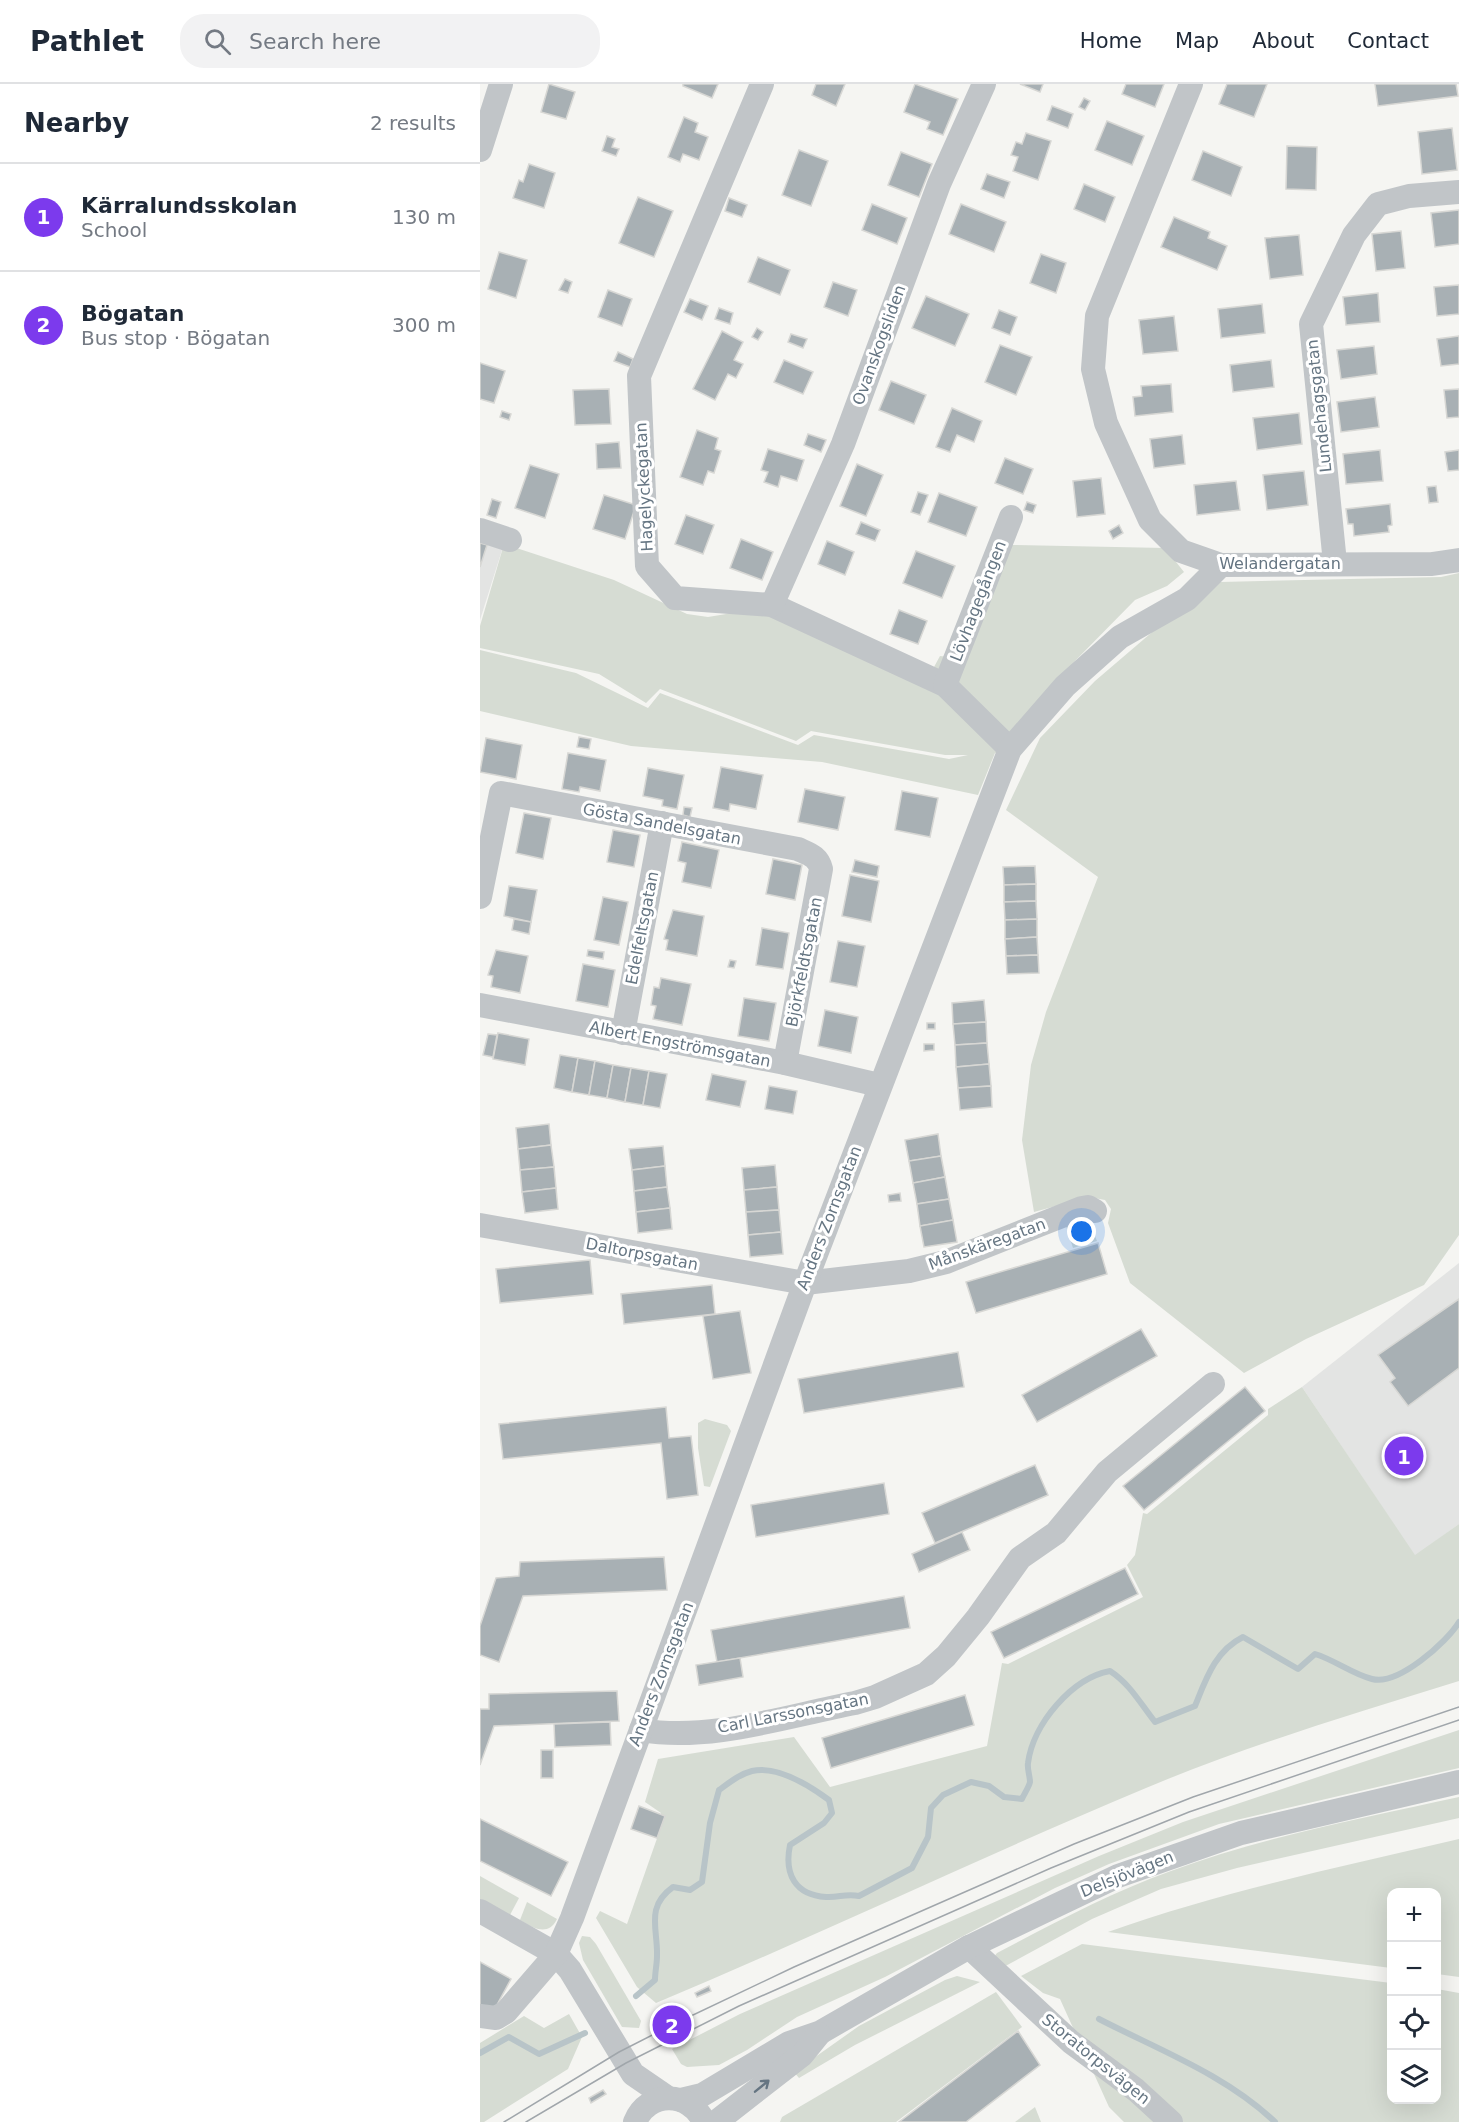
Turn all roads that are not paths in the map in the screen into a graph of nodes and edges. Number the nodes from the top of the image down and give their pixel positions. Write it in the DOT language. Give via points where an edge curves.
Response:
graph roads {
  1 [pos="501,84"];
  2 [pos="762,84"];
  3 [pos="984,84"];
  4 [pos="1191,84"];
  5 [pos="480,150"];
  6 [pos="1459,192"];
  7 [pos="1011,517"];
  8 [pos="480,530"];
  9 [pos="510,540"];
  10 [pos="1459,560"];
  11 [pos="1335,563"];
  12 [pos="1221,566"];
  13 [pos="772,605"];
  14 [pos="945,685"];
  15 [pos="1010,749"];
  16 [pos="662,823"];
  17 [pos="819,861"];
  18 [pos="480,897"];
  19 [pos="480,1005"];
  20 [pos="623,1033"];
  21 [pos="785,1064"];
  22 [pos="879,1085"];
  23 [pos="1095,1211"];
  24 [pos="480,1225"];
  25 [pos="805,1283"];
  26 [pos="1213,1384"];
  27 [pos="640,1730"];
  28 [pos="1459,1782"];
  29 [pos="480,1911"];
  30 [pos="969,1947"];
  31 [pos="556,1954"];
  32 [pos="480,2016"];
  33 [pos="821,2032"];
  34 [pos="633,2074"];
  35 [pos="674,2099"];
  36 [pos="636,2118"];
  37 [pos="704,2122"];
  38 [pos="716,2122"];
  39 [pos="1171,2122"];
  1 -- 5 [label="street"];
  2 -- 13 [label="street, Hagelyckegatan" via="639,376 647,566 675,598"];
  3 -- 13 [label="street, Ovanskogsliden" via="939,184 843,444"];
  4 -- 12 [label="street, Welandergatan" via="1097,316 1094,369 1106,423 1150,520 1180,551"];
  6 -- 11 [label="street, Lundehagsgatan" via="1409,196 1378,204 1354,236 1311,324"];
  7 -- 14 [label="street, Lövhagegången"];
  8 -- 9 [label="street"];
  10 -- 11 [label="street, Welandergatan" via="1432,564"];
  11 -- 12 [label="street, Welandergatan"];
  12 -- 15 [label="street, Anders Zornsgatan" via="1187,599 1112,644 1065,686"];
  13 -- 14 [label="street, Hagelyckegatan"];
  14 -- 15 [label="street, Hagelyckegatan"];
  15 -- 22 [label="street, Anders Zornsgatan"];
  16 -- 17 [label="street, Gösta Sandelsgatan" via="798,849"];
  16 -- 18 [label="street, Gösta Sandelsgatan" via="501,793"];
  16 -- 20 [label="street, Edelfeltsgatan"];
  17 -- 21 [label="street, Björkfeldtsgatan" via="821,869"];
  19 -- 20 [label="street, Albert Engströmsgatan"];
  20 -- 21 [label="street, Albert Engströmsgatan"];
  21 -- 22 [label="street, Albert Engströmsgatan"];
  22 -- 25 [label="street, Anders Zornsgatan"];
  23 -- 25 [label="street, Månskäregatan" via="1082,1208 946,1263"];
  24 -- 25 [label="street, Daltorpsgatan"];
  25 -- 27 [label="street, Anders Zornsgatan"];
  26 -- 27 [label="street, Carl Larssonsgatan" via="1107,1472 1056,1533 1020,1558 978,1617 926,1674 855,1703 728,1728 662,1733"];
  27 -- 31 [label="street, Anders Zornsgatan"];
  28 -- 30 [label="street, Delsjövägen" via="1265,1827 1194,1848 1090,1887"];
  29 -- 31 [label="street"];
  30 -- 33 [label="street, Delsjövägen"];
  30 -- 39 [label="street, Storatorpsvägen" via="1071,2042 1136,2090"];
  31 -- 32 [label="street, Anders Zornsgatan" via="506,2012 496,2018"];
  31 -- 34 [label="street" via="570,1970"];
  33 -- 35 [label="street, Delsjövägen" via="789,2043 702,2095"];
  38 -- 33 [label="street, Delsjövägen, one-way" via="802,2055"];
  34 -- 35 [label="street"];
  34 -- 36 [label="street"];
  35 -- 36 [label="street, Delsjövägen" via="651,2103"];
  35 -- 37 [label="street" via="697,2110"];
}
